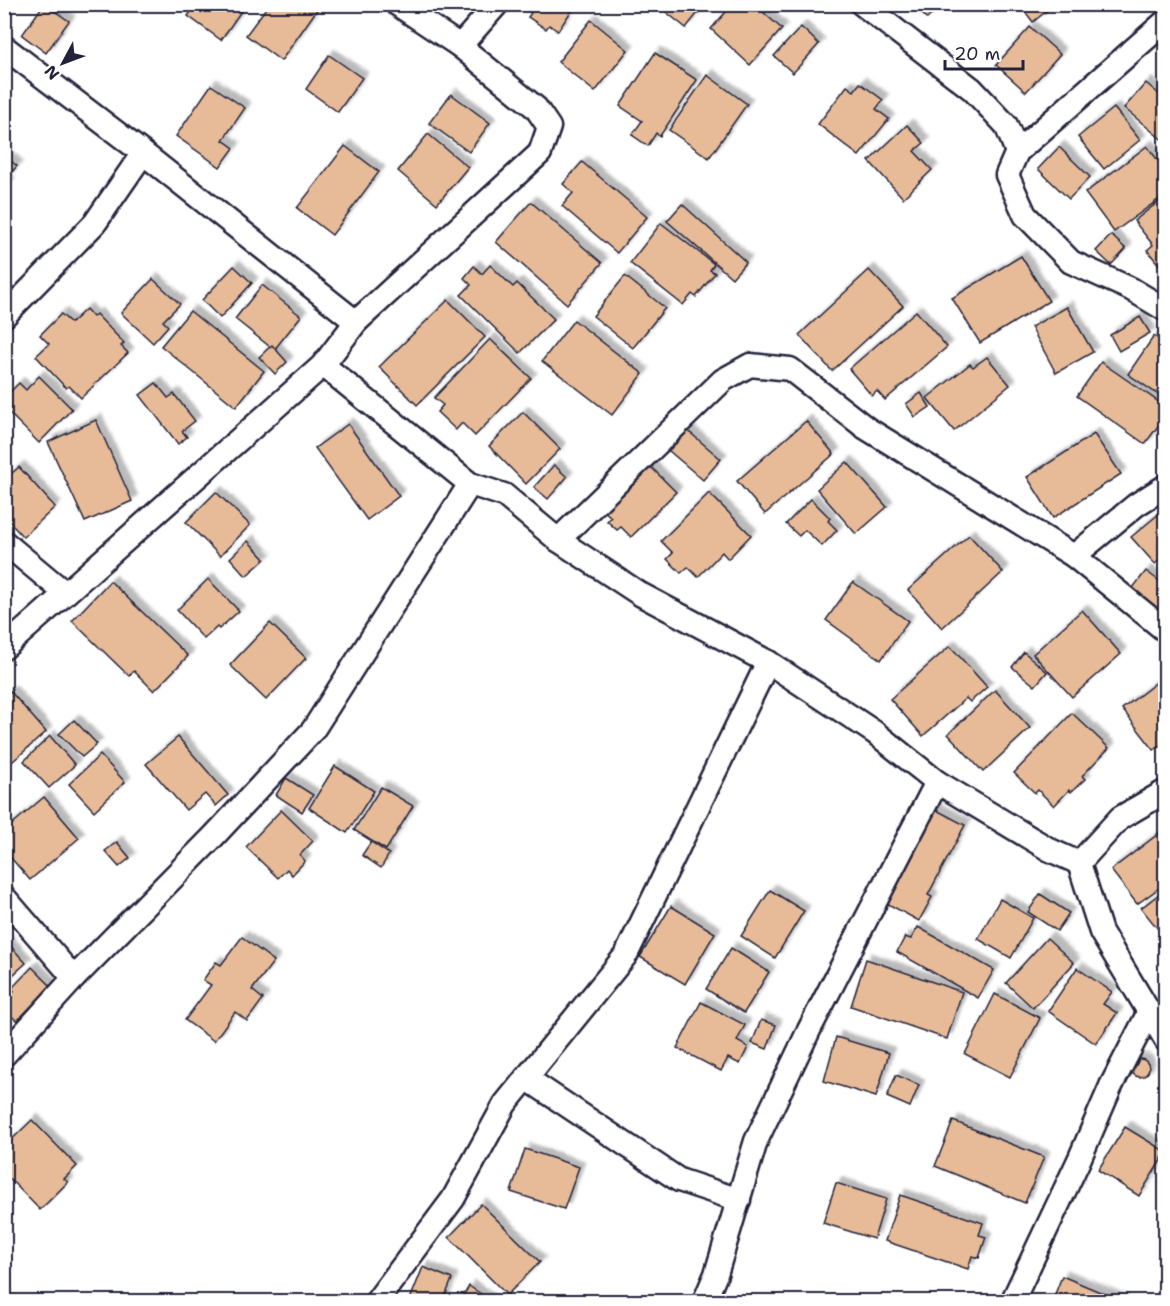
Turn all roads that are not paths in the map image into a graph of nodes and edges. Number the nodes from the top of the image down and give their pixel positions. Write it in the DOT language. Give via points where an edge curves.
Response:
graph roads {
  1 [pos="397,4"];
  2 [pos="497,4"];
  3 [pos="862,4"];
  4 [pos="1166,21"];
  5 [pos="460,46"];
  6 [pos="4,47"];
  7 [pos="1017,152"];
  8 [pos="143,153"];
  9 [pos="1166,310"];
  10 [pos="4,316"];
  11 [pos="356,322"];
  12 [pos="323,365"];
  13 [pos="470,484"];
  14 [pos="1166,486"];
  15 [pos="558,540"];
  16 [pos="4,542"];
  17 [pos="1074,556"];
  18 [pos="65,593"];
  19 [pos="1166,631"];
  20 [pos="4,648"];
  21 [pos="768,662"];
  22 [pos="937,782"];
  23 [pos="1166,791"];
  24 [pos="1079,863"];
  25 [pos="4,897"];
  26 [pos="74,978"];
  27 [pos="1149,1012"];
  28 [pos="1166,1040"];
  29 [pos="4,1055"];
  30 [pos="526,1078"];
  31 [pos="739,1200"];
  32 [pos="376,1302"];
  33 [pos="704,1302"];
  34 [pos="1012,1302"];
  1 -- 5 [label="street"];
  2 -- 5 [label="street"];
  3 -- 7 [label="street" via="972,88 1006,125"];
  4 -- 7 [label="street"];
  5 -- 11 [label="street" via="536,108 549,127 540,153"];
  6 -- 8 [label="street"];
  7 -- 9 [label="street" via="1007,175 1025,215 1071,262"];
  8 -- 10 [label="street" via="95,223"];
  8 -- 11 [label="street"];
  11 -- 12 [label="street"];
  12 -- 13 [label="street"];
  12 -- 18 [label="street"];
  13 -- 15 [label="street" via="504,495"];
  13 -- 26 [label="street" via="313,730"];
  14 -- 17 [label="street" via="1136,505"];
  15 -- 17 [label="street" via="723,380 750,365 790,369 866,428"];
  15 -- 21 [label="street" via="640,594"];
  16 -- 18 [label="street"];
  17 -- 19 [label="street"];
  18 -- 20 [label="street"];
  21 -- 22 [label="street" via="874,732"];
  21 -- 30 [label="street" via="626,955"];
  22 -- 24 [label="street" via="1050,850"];
  22 -- 31 [label="street" via="761,1131"];
  23 -- 24 [label="street" via="1120,818"];
  24 -- 27 [label="street" via="1101,932"];
  25 -- 26 [label="street"];
  26 -- 29 [label="street"];
  27 -- 28 [label="street"];
  27 -- 34 [label="street"];
  30 -- 31 [label="street" via="679,1180"];
  30 -- 32 [label="street" via="505,1104 453,1199"];
  31 -- 33 [label="street"];
}
